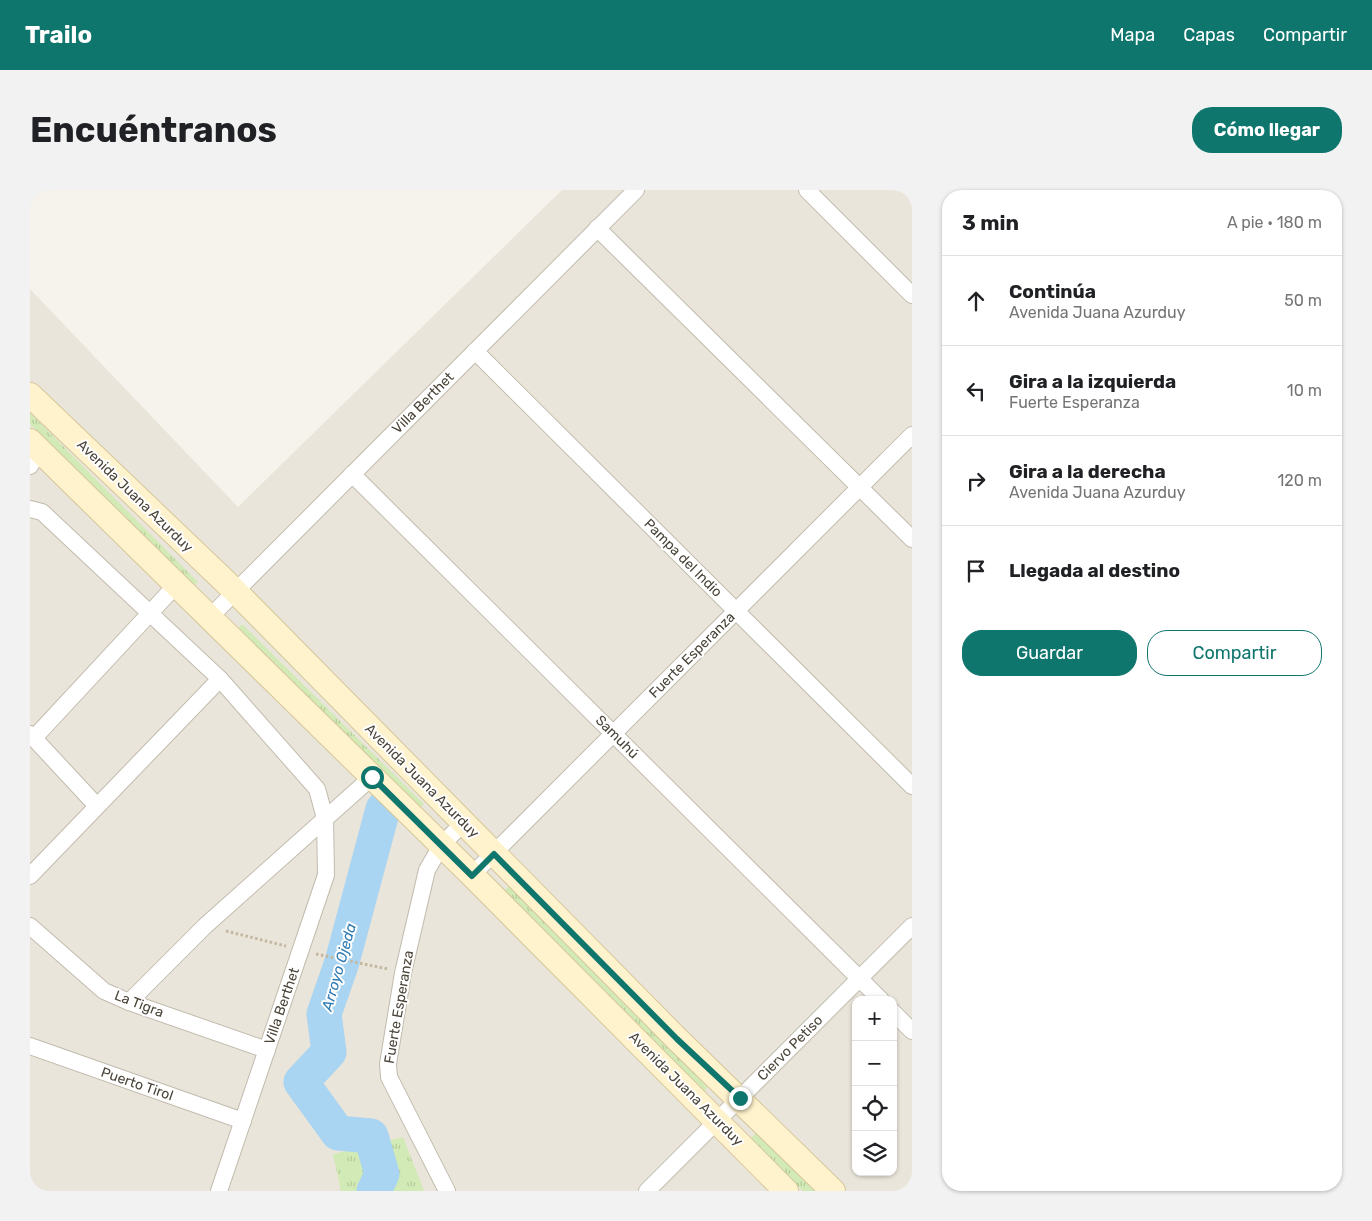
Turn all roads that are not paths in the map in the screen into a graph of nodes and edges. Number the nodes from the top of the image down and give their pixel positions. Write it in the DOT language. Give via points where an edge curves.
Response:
graph roads {
  1 [pos="636,190"];
  2 [pos="807,190"];
  3 [pos="597,228"];
  4 [pos="912,295"];
  5 [pos="475,351"];
  6 [pos="30,395"];
  7 [pos="912,435"];
  8 [pos="33,452"];
  9 [pos="352,474"];
  10 [pos="860,488"];
  11 [pos="30,510"];
  12 [pos="912,539"];
  13 [pos="177,584"];
  14 [pos="235,591"];
  15 [pos="736,610"];
  16 [pos="150,611"];
  17 [pos="210,617"];
  18 [pos="220,679"];
  19 [pos="613,734"];
  20 [pos="32,736"];
  21 [pos="372,777"];
  22 [pos="912,786"];
  23 [pos="96,805"];
  24 [pos="325,818"];
  25 [pos="463,823"];
  26 [pos="442,846"];
  27 [pos="494,854"];
  28 [pos="30,876"];
  29 [pos="472,876"];
  30 [pos="30,926"];
  31 [pos="912,926"];
  32 [pos="859,978"];
  33 [pos="877,996"];
  34 [pos="129,1002"];
  35 [pos="897,1016"];
  36 [pos="912,1031"];
  37 [pos="30,1046"];
  38 [pos="268,1050"];
  39 [pos="740,1098"];
  40 [pos="243,1121"];
  41 [pos="717,1121"];
  42 [pos="218,1191"];
  43 [pos="448,1191"];
  44 [pos="647,1191"];
  45 [pos="786,1191"];
  46 [pos="833,1191"];
  1 -- 3 [label="street, Villa Berthet"];
  2 -- 4 [label="street"];
  3 -- 5 [label="street, Villa Berthet"];
  3 -- 10 [label="street"];
  5 -- 9 [label="street, Villa Berthet"];
  5 -- 15 [label="street, Pampa del Indio"];
  6 -- 14 [label="main road, Avenida Juana Azurduy"];
  7 -- 10 [label="street, Fuerte Esperanza"];
  8 -- 13 [label="main road, Avenida Juana Azurduy"];
  9 -- 14 [label="street, Villa Berthet"];
  9 -- 19 [label="street, Samuhú"];
  10 -- 12 [label="street"];
  10 -- 15 [label="street, Fuerte Esperanza"];
  11 -- 16 [label="street, Villa Berthet" via="42,512"];
  13 -- 16 [label="street"];
  13 -- 17 [label="main road, Avenida Juana Azurduy"];
  14 -- 17 [label="street, Villa Berthet"];
  14 -- 25 [label="main road, Avenida Juana Azurduy"];
  15 -- 19 [label="street, Fuerte Esperanza"];
  15 -- 22 [label="street, Pampa del Indio"];
  16 -- 18 [label="street, Villa Berthet"];
  16 -- 20 [label="street"];
  17 -- 21 [label="main road, Avenida Juana Azurduy"];
  18 -- 23 [label="street"];
  18 -- 24 [label="street, Villa Berthet" via="317,789"];
  19 -- 27 [label="street, Fuerte Esperanza"];
  19 -- 32 [label="street, Samuhú"];
  20 -- 23 [label="street"];
  21 -- 24 [label="street"];
  21 -- 26 [label="main road, Avenida Juana Azurduy"];
  23 -- 28 [label="street"];
  24 -- 34 [label="street" via="205,926"];
  24 -- 38 [label="street, Villa Berthet" via="326,874"];
  25 -- 26 [label="street, Fuerte Esperanza"];
  25 -- 27 [label="main road, Avenida Juana Azurduy"];
  26 -- 29 [label="main road, Avenida Juana Azurduy"];
  26 -- 43 [label="street, Fuerte Esperanza" via="427,870 403,973 388,1064 389,1078"];
  27 -- 29 [label="street, Fuerte Esperanza"];
  27 -- 39 [label="main road, Avenida Juana Azurduy"];
  29 -- 41 [label="main road, Avenida Juana Azurduy"];
  30 -- 34 [label="street, La Tigra" via="104,990"];
  31 -- 32 [label="street, Ciervo Petiso"];
  32 -- 33 [label="street, Samuhú"];
  32 -- 39 [label="street, Ciervo Petiso"];
  34 -- 38 [label="street, La Tigra"];
  35 -- 36 [label="street"];
  37 -- 40 [label="street, Puerto Tirol"];
  38 -- 40 [label="street, Villa Berthet"];
  39 -- 41 [label="street, Ciervo Petiso"];
  39 -- 46 [label="main road, Avenida Juana Azurduy"];
  40 -- 42 [label="street, Villa Berthet"];
  41 -- 44 [label="street, Ciervo Petiso"];
  41 -- 45 [label="main road, Avenida Juana Azurduy"];
}
